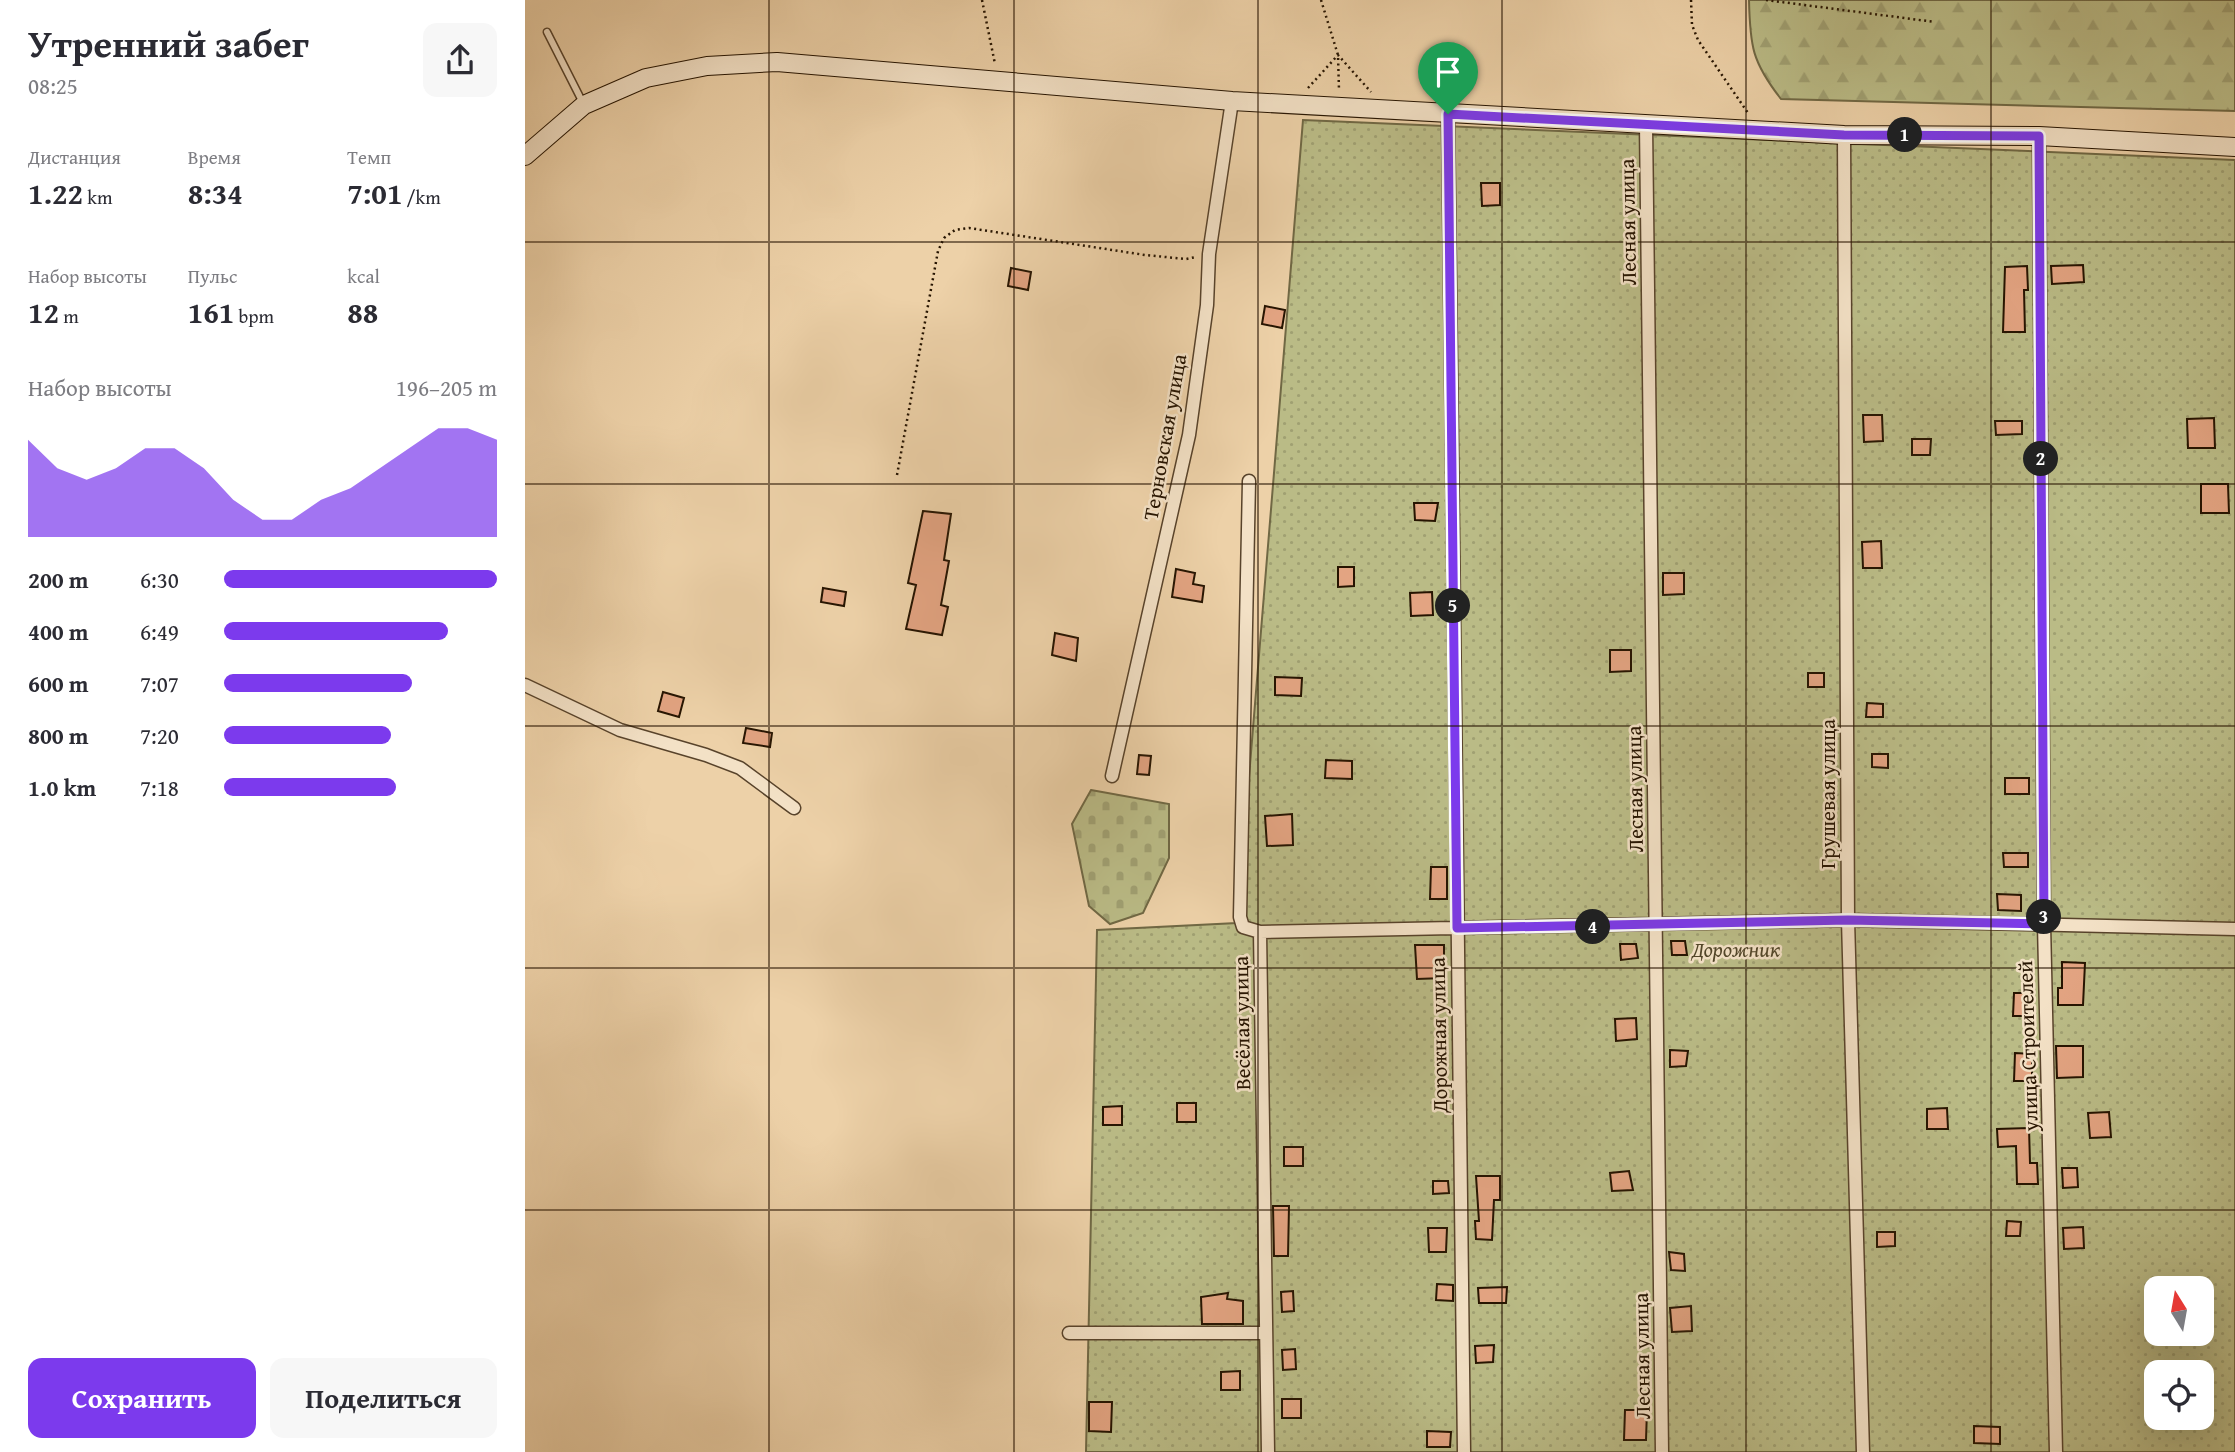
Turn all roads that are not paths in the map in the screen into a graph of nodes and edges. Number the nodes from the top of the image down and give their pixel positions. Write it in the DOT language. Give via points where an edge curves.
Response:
graph roads {
  1 [pos="547,32"];
  2 [pos="1232,101"];
  3 [pos="584,104"];
  4 [pos="1448,114"];
  5 [pos="1646,125"];
  6 [pos="1844,135"];
  7 [pos="2039,136"];
  8 [pos="2235,147"];
  9 [pos="525,156"];
  10 [pos="1249,481"];
  11 [pos="525,685"];
  12 [pos="1112,776"];
  13 [pos="794,808"];
  14 [pos="1848,920"];
  15 [pos="2044,924"];
  16 [pos="1655,926"];
  17 [pos="1457,928"];
  18 [pos="2235,929"];
  19 [pos="1260,932"];
  20 [pos="1069,1333"];
  21 [pos="1266,1333"];
  22 [pos="1268,1452"];
  23 [pos="1464,1452"];
  24 [pos="1662,1452"];
  25 [pos="1863,1452"];
  26 [pos="2056,1452"];
  1 -- 3 [label="lane"];
  2 -- 3 [label="street" via="765,62 707,66 646,79"];
  2 -- 4 [label="street"];
  2 -- 12 [label="street, Терновская улица" via="1189,435"];
  3 -- 9 [label="street"];
  4 -- 5 [label="street"];
  4 -- 17 [label="street, Дорожная улица"];
  5 -- 6 [label="street"];
  5 -- 16 [label="street, Лесная улица"];
  6 -- 7 [label="street"];
  6 -- 14 [label="street, Грушевая улица"];
  7 -- 8 [label="street"];
  7 -- 15 [label="street, улица Строителей"];
  10 -- 19 [label="street, Весёлая улица" via="1240,917 1243,927"];
  11 -- 13 [label="street" via="620,730 740,768"];
  14 -- 15 [label="street"];
  14 -- 16 [label="street"];
  14 -- 25 [label="street, Грушевая улица"];
  15 -- 18 [label="street"];
  15 -- 26 [label="street, улица Строителей"];
  16 -- 17 [label="street"];
  16 -- 24 [label="street, Лесная улица"];
  17 -- 19 [label="street"];
  17 -- 23 [label="street, Дорожная улица"];
  19 -- 21 [label="street, Весёлая улица"];
  20 -- 21 [label="street"];
  21 -- 22 [label="street, Весёлая улица"];
}
